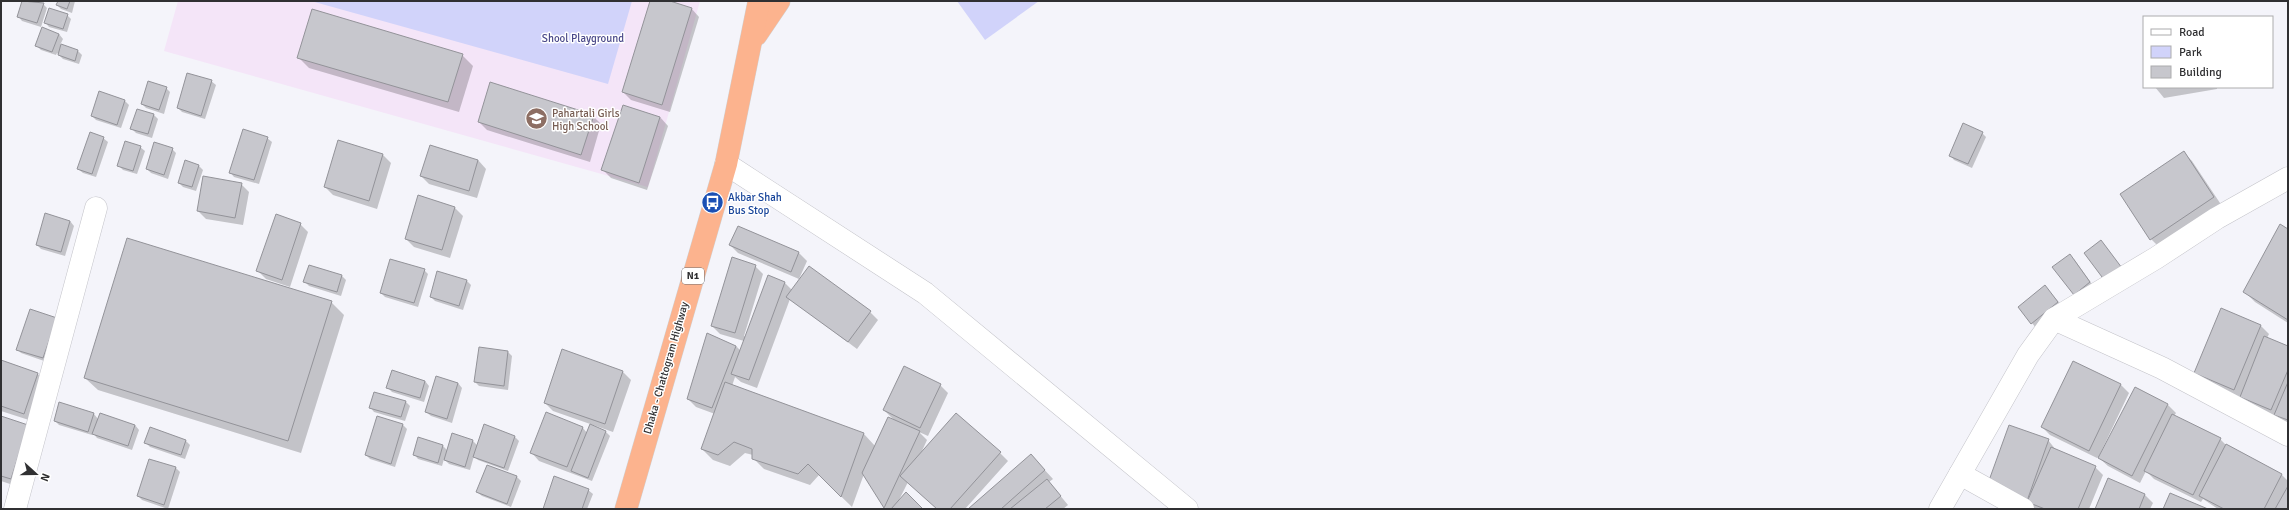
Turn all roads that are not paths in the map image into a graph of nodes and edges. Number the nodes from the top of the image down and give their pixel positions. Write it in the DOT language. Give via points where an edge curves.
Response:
graph roads {
  1 [pos="759,1"];
  2 [pos="780,1"];
  3 [pos="752,42"];
  4 [pos="726,164"];
  5 [pos="2288,178"];
  6 [pos="96,208"];
  7 [pos="2054,318"];
  8 [pos="2288,435"];
  9 [pos="1960,474"];
  10 [pos="1,508"];
  11 [pos="4,509"];
  12 [pos="15,509"];
  13 [pos="626,509"];
  14 [pos="1187,509"];
  15 [pos="1940,509"];
  16 [pos="2023,509"];
  1 -- 3 [label="highway, N1"];
  2 -- 3 [label="highway, Dhaka - Chattogram Highway / N1"];
  3 -- 4 [label="highway, Dhaka - Chattogram Highway / N1"];
  4 -- 13 [label="highway, Dhaka - Chattogram Highway / N1"];
  4 -- 14 [label="street" via="925,293"];
  5 -- 7 [label="street" via="2217,218 2156,258"];
  6 -- 12 [label="street"];
  7 -- 8 [label="street" via="2162,368"];
  7 -- 9 [label="street" via="2028,355"];
  9 -- 15 [label="street"];
  9 -- 16 [label="street"];
  10 -- 11 [label="street"];
}
